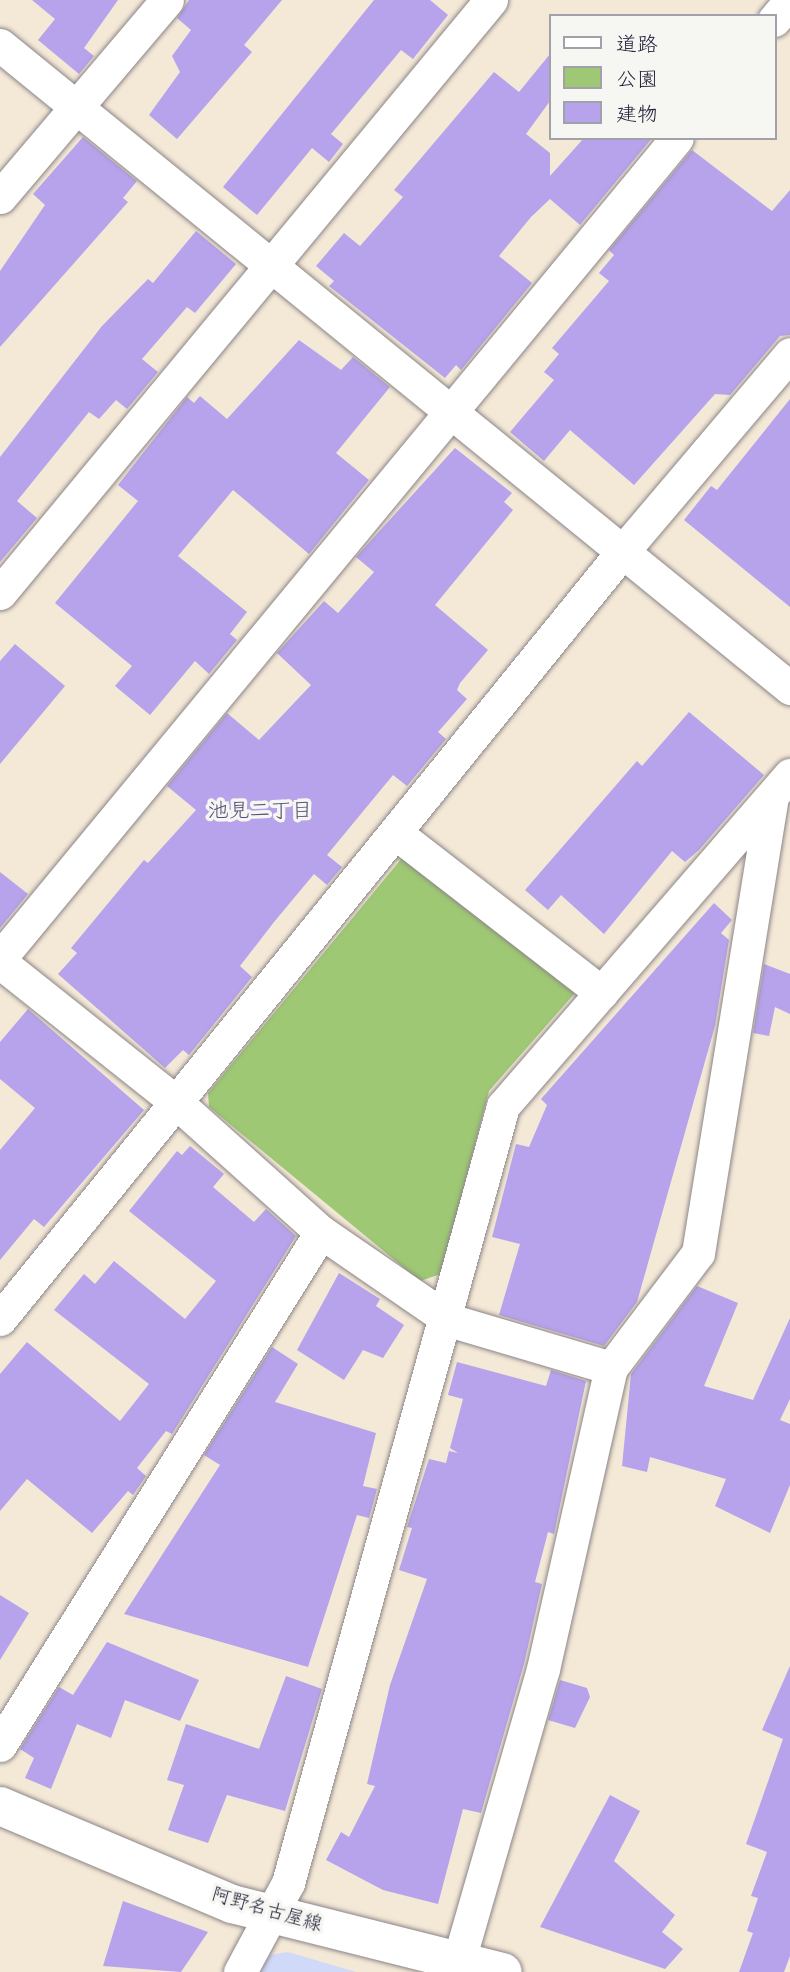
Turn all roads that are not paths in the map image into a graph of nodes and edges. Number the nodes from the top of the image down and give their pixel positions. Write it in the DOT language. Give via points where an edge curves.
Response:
graph roads {
  1 [pos="167,0"];
  2 [pos="491,0"];
  3 [pos="790,1"];
  4 [pos="776,18"];
  5 [pos="0,45"];
  6 [pos="78,108"];
  7 [pos="675,140"];
  8 [pos="0,197"];
  9 [pos="272,262"];
  10 [pos="790,355"];
  11 [pos="451,412"];
  12 [pos="623,551"];
  13 [pos="0,593"];
  14 [pos="790,688"];
  15 [pos="783,795"];
  16 [pos="397,834"];
  17 [pos="0,960"];
  18 [pos="602,993"];
  19 [pos="176,1102"];
  20 [pos="321,1231"];
  21 [pos="0,1319"];
  22 [pos="449,1320"];
  23 [pos="611,1368"];
  24 [pos="0,1745"];
  25 [pos="0,1806"];
  26 [pos="274,1914"];
  27 [pos="458,1961"];
  28 [pos="240,1972"];
  29 [pos="503,1972"];
  1 -- 6 [label="street"];
  2 -- 9 [label="street"];
  3 -- 4 [label="street"];
  5 -- 6 [label="street"];
  6 -- 8 [label="street"];
  6 -- 9 [label="street"];
  7 -- 11 [label="street"];
  9 -- 11 [label="street"];
  9 -- 13 [label="street"];
  10 -- 12 [label="street"];
  11 -- 12 [label="street"];
  11 -- 17 [label="street"];
  12 -- 14 [label="street"];
  12 -- 16 [label="street"];
  15 -- 18 [label="street"];
  15 -- 23 [label="street" via="698,1253"];
  16 -- 18 [label="street"];
  16 -- 19 [label="street"];
  17 -- 19 [label="street"];
  18 -- 22 [label="street" via="503,1106"];
  19 -- 20 [label="street"];
  19 -- 21 [label="street"];
  20 -- 22 [label="street"];
  20 -- 24 [label="street"];
  22 -- 23 [label="street"];
  22 -- 26 [label="street" via="288,1884"];
  23 -- 27 [label="street" via="543,1669"];
  25 -- 26 [label="main road, 阿野名古屋線" via="232,1904"];
  26 -- 27 [label="main road, 阿野名古屋線"];
  26 -- 28 [label="street"];
  27 -- 29 [label="main road, 阿野名古屋線"];
}
